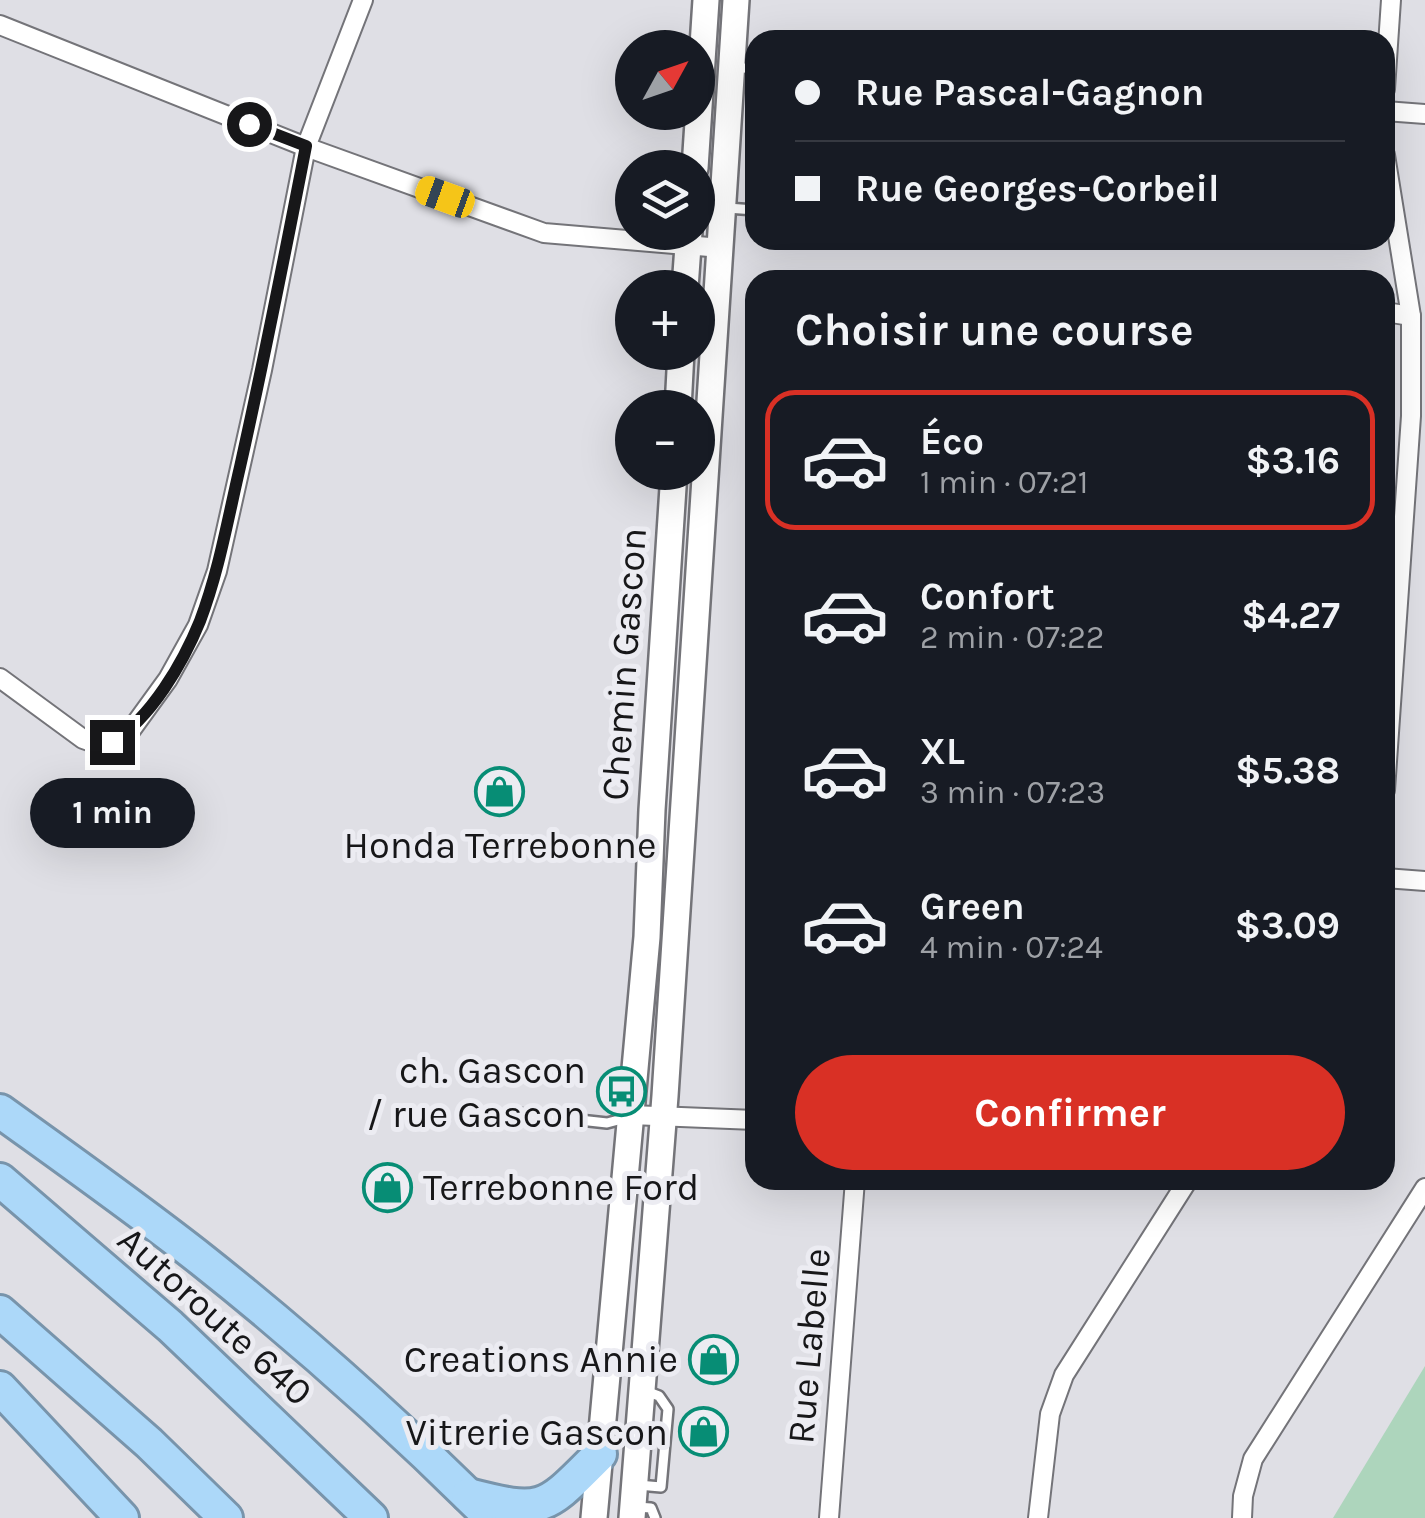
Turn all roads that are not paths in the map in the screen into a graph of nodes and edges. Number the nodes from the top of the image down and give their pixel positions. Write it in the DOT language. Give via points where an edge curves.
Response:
graph roads {
  1 [pos="363,0"];
  2 [pos="706,0"];
  3 [pos="736,0"];
  4 [pos="1391,0"];
  5 [pos="0,24"];
  6 [pos="1389,30"];
  7 [pos="743,68"];
  8 [pos="1395,112"];
  9 [pos="1425,114"];
  10 [pos="306,146"];
  11 [pos="696,150"];
  12 [pos="724,208"];
  13 [pos="745,209"];
  14 [pos="1395,217"];
  15 [pos="615,235"];
  16 [pos="715,246"];
  17 [pos="720,248"];
  18 [pos="1395,314"];
  19 [pos="1411,316"];
  20 [pos="673,490"];
  21 [pos="1395,595"];
  22 [pos="0,678"];
  23 [pos="1395,879"];
  24 [pos="1425,881"];
  25 [pos="0,1111"];
  26 [pos="516,1113"];
  27 [pos="632,1115"];
  28 [pos="663,1117"];
  29 [pos="745,1120"];
  30 [pos="0,1180"];
  31 [pos="1425,1188"];
  32 [pos="855,1190"];
  33 [pos="1182,1190"];
  34 [pos="0,1312"];
  35 [pos="0,1388"];
  36 [pos="600,1454"];
  37 [pos="480,1506"];
  38 [pos="639,1507"];
  39 [pos="122,1518"];
  40 [pos="226,1518"];
  41 [pos="371,1518"];
  42 [pos="594,1518"];
  43 [pos="829,1518"];
  44 [pos="1038,1518"];
  45 [pos="1242,1518"];
  1 -- 10 [label="street"];
  2 -- 11 [label="main road"];
  3 -- 7 [label="main road, Chemin Gascon"];
  4 -- 6 [label="street"];
  5 -- 10 [label="street"];
  7 -- 12 [label="main road, Chemin Gascon"];
  8 -- 9 [label="street"];
  10 -- 15 [label="street" via="544,233"];
  10 -- 22 [label="street" via="217,571 168,679 131,730 100,745"];
  12 -- 13 [label="lane"];
  12 -- 17 [label="main road, Chemin Gascon"];
  14 -- 19 [label="street"];
  16 -- 17 [label="street"];
  17 -- 28 [label="main road, Chemin Gascon"];
  18 -- 19 [label="street"];
  19 -- 21 [label="street" via="1411,416"];
  20 -- 27 [label="main road, Chemin Gascon"];
  23 -- 24 [label="street"];
  25 -- 37 [label="highway" via="255,1303"];
  26 -- 27 [label="lane" via="607,1124"];
  27 -- 28 [label="street"];
  27 -- 36 [label="main road, Chemin Gascon"];
  28 -- 29 [label="street"];
  28 -- 38 [label="main road, Chemin Gascon"];
  30 -- 41 [label="highway, Autoroute 640" via="170,1326"];
  31 -- 45 [label="street" via="1253,1458"];
  32 -- 43 [label="street, Rue Labelle"];
  33 -- 44 [label="street" via="1064,1375 1050,1414"];
  34 -- 40 [label="highway"];
  35 -- 39 [label="highway"];
  36 -- 37 [label="highway" via="542,1504"];
  36 -- 42 [label="main road, Chemin Gascon"];
}
